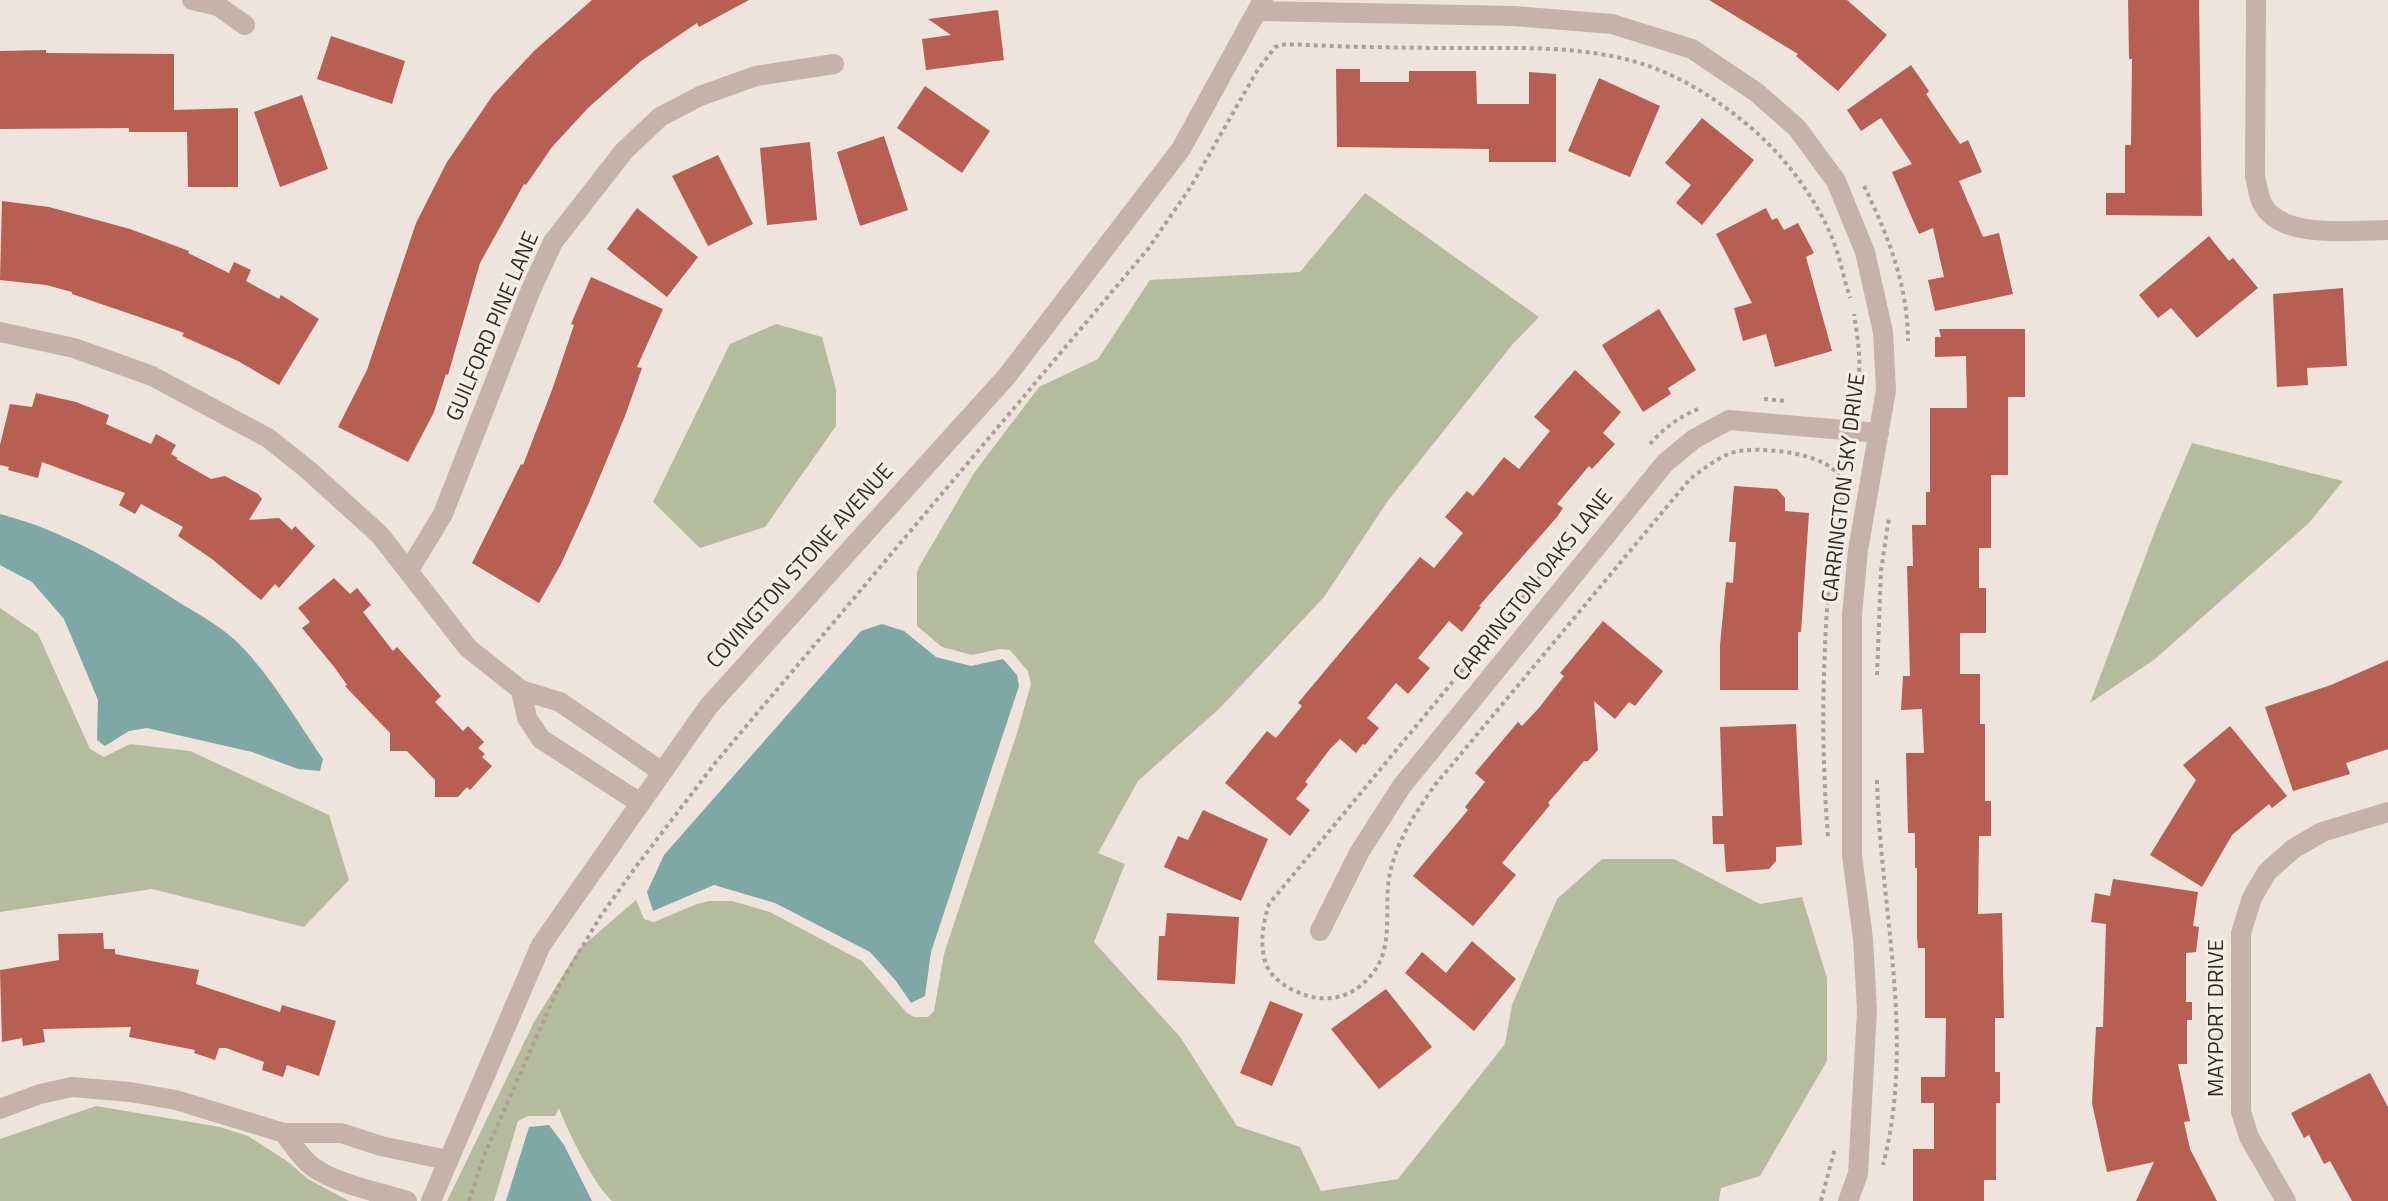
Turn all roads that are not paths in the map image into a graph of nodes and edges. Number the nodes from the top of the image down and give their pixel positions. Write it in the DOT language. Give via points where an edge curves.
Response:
graph roads {
  1 [pos="192,0"];
  2 [pos="2256,0"];
  3 [pos="1260,6"];
  4 [pos="245,25"];
  5 [pos="834,64"];
  6 [pos="2388,230"];
  7 [pos="0,332"];
  8 [pos="1879,433"];
  9 [pos="409,570"];
  10 [pos="521,690"];
  11 [pos="662,772"];
  12 [pos="640,803"];
  13 [pos="2388,812"];
  14 [pos="1320,931"];
  15 [pos="0,1109"];
  16 [pos="284,1133"];
  17 [pos="447,1160"];
  18 [pos="407,1201"];
  19 [pos="431,1201"];
  20 [pos="1848,1201"];
  21 [pos="2286,1201"];
  1 -- 4 [label="street" via="218,6"];
  2 -- 6 [label="street" via="2255,176 2261,203 2277,220 2298,228"];
  3 -- 8 [label="street, CARRINGTON SKY DRIVE" via="1612,24 1692,49 1756,92 1797,128 1836,181 1865,252 1883,332 1886,390"];
  3 -- 11 [label="street, COVINGTON STONE AVENUE" via="1181,149 1007,376 708,707"];
  5 -- 9 [label="street, GUILFORD PINE LANE" via="756,76 700,96 660,117 624,151 553,242 443,514"];
  7 -- 9 [label="street" via="109,359 243,423 307,469 380,535"];
  8 -- 14 [label="street, CARRINGTON OAKS LANE" via="1729,420 1665,463 1401,787 1359,853"];
  8 -- 20 [label="street, CARRINGTON SKY DRIVE" via="1852,615 1852,855 1867,1010 1858,1174"];
  9 -- 10 [label="street" via="468,648"];
  10 -- 11 [label="street" via="560,702"];
  10 -- 12 [label="street" via="527,718 541,739"];
  11 -- 12 [label="street, COVINGTON STONE AVENUE"];
  12 -- 17 [label="street, COVINGTON STONE AVENUE" via="541,945"];
  13 -- 21 [label="street, MAYPORT DRIVE" via="2322,832 2293,849 2267,872 2241,933 2241,1112 2249,1137"];
  15 -- 16 [label="street" via="72,1087 176,1100"];
  16 -- 17 [label="street" via="341,1133"];
  16 -- 18 [label="street" via="314,1168"];
  17 -- 19 [label="street, COVINGTON STONE AVENUE"];
}
